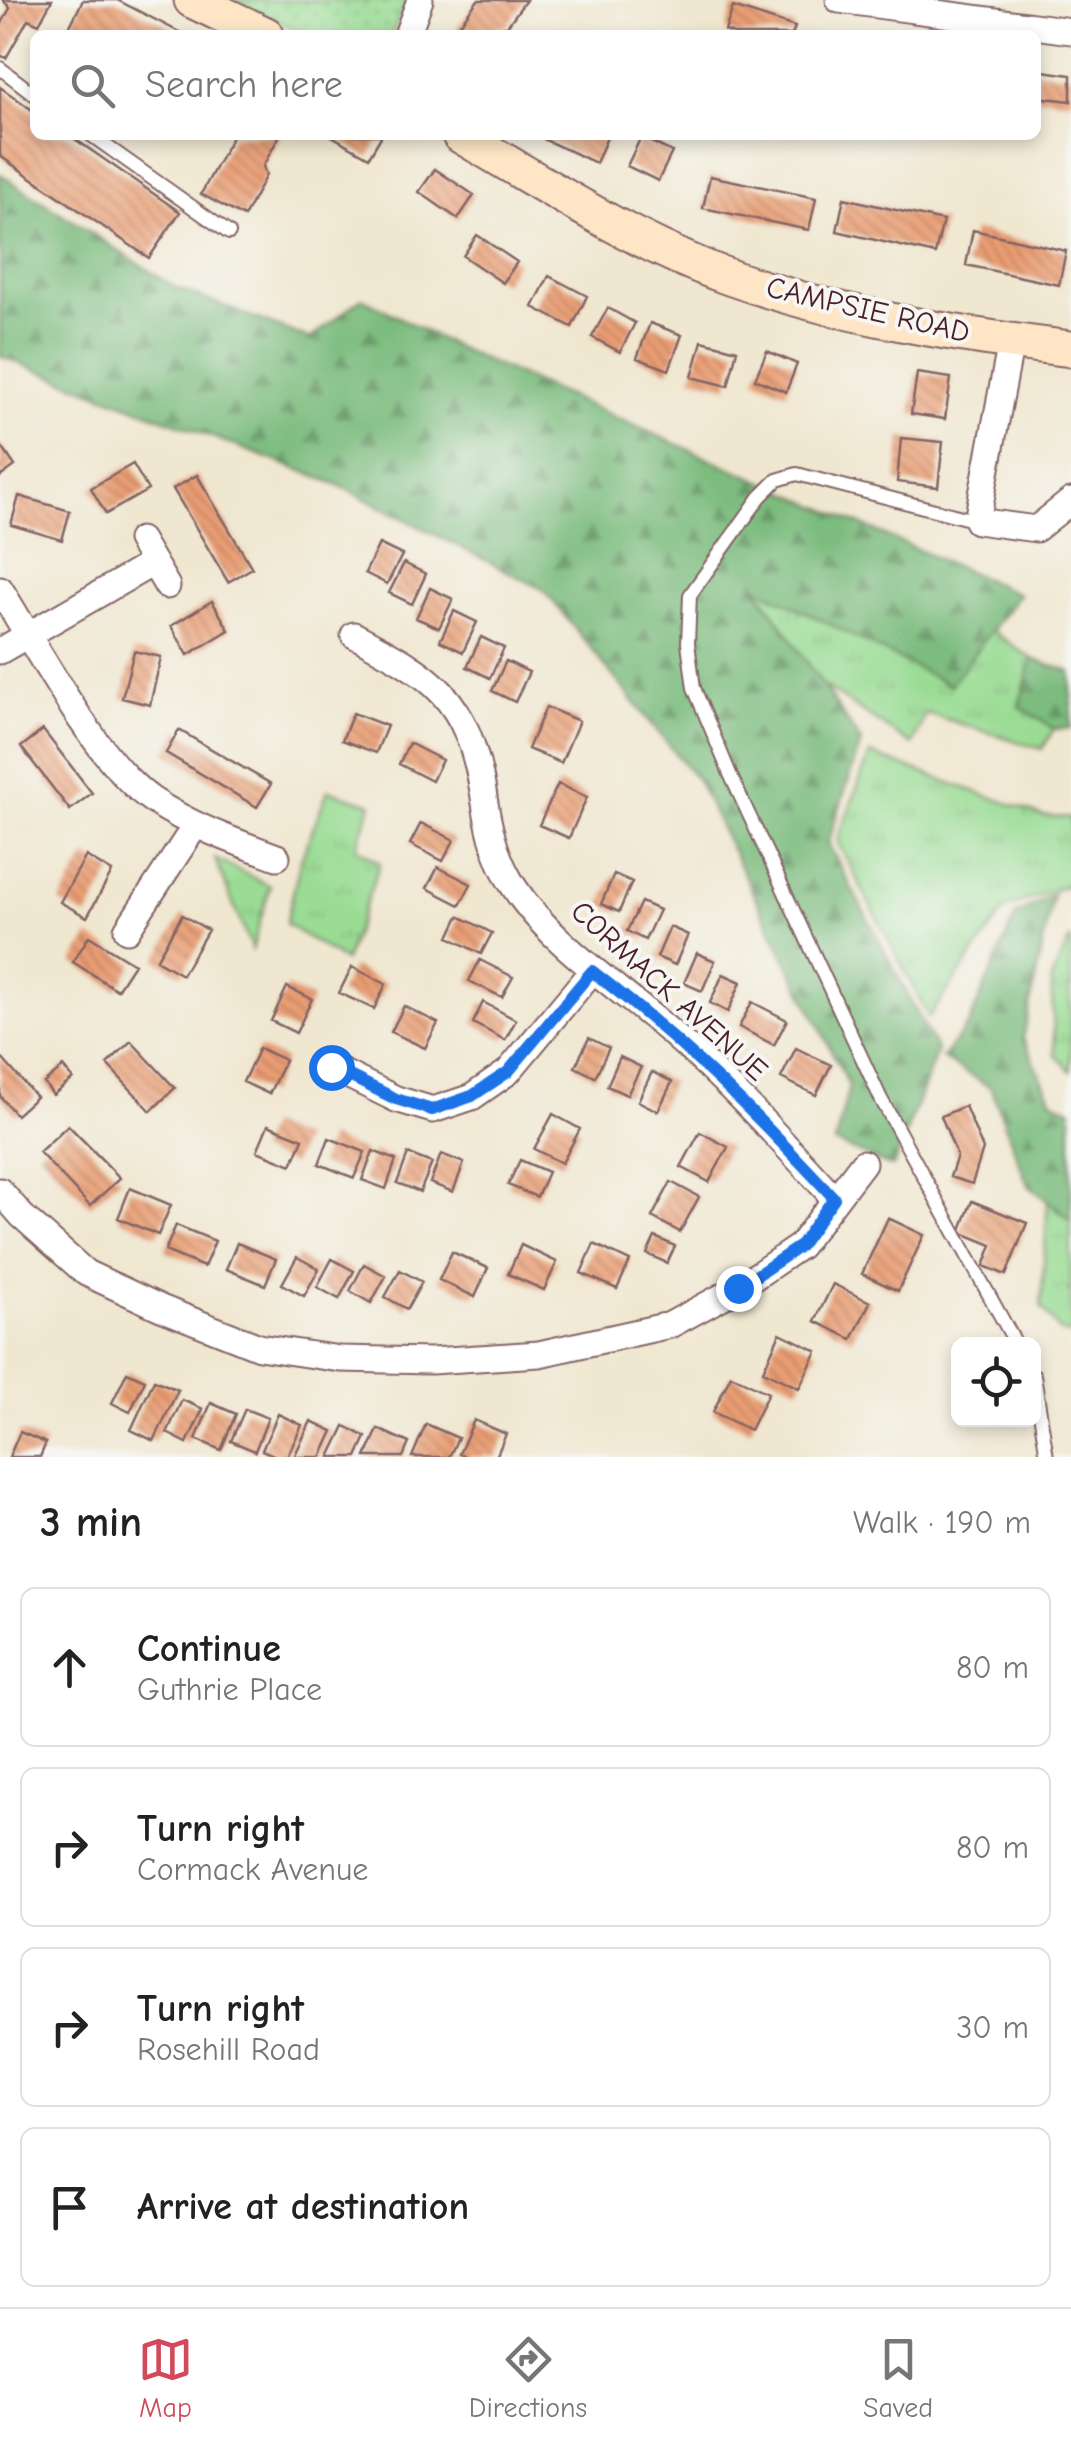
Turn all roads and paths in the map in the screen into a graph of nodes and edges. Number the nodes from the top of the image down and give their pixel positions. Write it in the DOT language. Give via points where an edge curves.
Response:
graph roads {
  1 [pos="192,0"];
  2 [pos="420,0"];
  3 [pos="838,0"];
  4 [pos="255,30"];
  5 [pos="409,30"];
  6 [pos="1071,31"];
  7 [pos="1,71"];
  8 [pos="30,91"];
  9 [pos="98,140"];
  10 [pos="469,140"];
  11 [pos="228,234"];
  12 [pos="1011,342"];
  13 [pos="1071,349"];
  14 [pos="1071,501"];
  15 [pos="977,520"];
  16 [pos="140,540"];
  17 [pos="0,590"];
  18 [pos="28,635"];
  19 [pos="354,635"];
  20 [pos="0,651"];
  21 [pos="195,826"];
  22 [pos="277,857"];
  23 [pos="127,930"];
  24 [pos="592,971"];
  25 [pos="331,1067"];
  26 [pos="864,1162"];
  27 [pos="0,1191"];
  28 [pos="834,1198"];
  29 [pos="1012,1337"];
  30 [pos="1041,1423"];
  31 [pos="1046,1457"];
  1 -- 4 [label="main road"];
  2 -- 5 [label="street"];
  3 -- 6 [label="street"];
  7 -- 8 [label="lane"];
  9 -- 11 [label="lane"];
  10 -- 12 [label="main road, CAMPSIE ROAD" via="617,227 726,276 817,305"];
  12 -- 13 [label="main road, CAMPSIE ROAD"];
  12 -- 15 [label="street"];
  14 -- 15 [label="street" via="1036,528"];
  15 -- 29 [label="lane" via="797,474 776,480 690,595 688,643 694,688 730,774 866,1068"];
  16 -- 18 [label="street" via="160,575"];
  17 -- 18 [label="street"];
  18 -- 20 [label="street"];
  18 -- 21 [label="street" via="103,750 148,797"];
  19 -- 24 [label="street, CORMACK AVENUE" via="414,667 452,702 482,785 490,837 513,885"];
  21 -- 22 [label="street"];
  21 -- 23 [label="street"];
  24 -- 25 [label="street" via="508,1072 472,1096 432,1110"];
  24 -- 28 [label="street, CORMACK AVENUE" via="746,1103"];
  26 -- 28 [label="street"];
  27 -- 28 [label="street" via="86,1274 259,1347 340,1359 430,1360 539,1354 670,1325 800,1246"];
  30 -- 31 [label="lane"];
}
